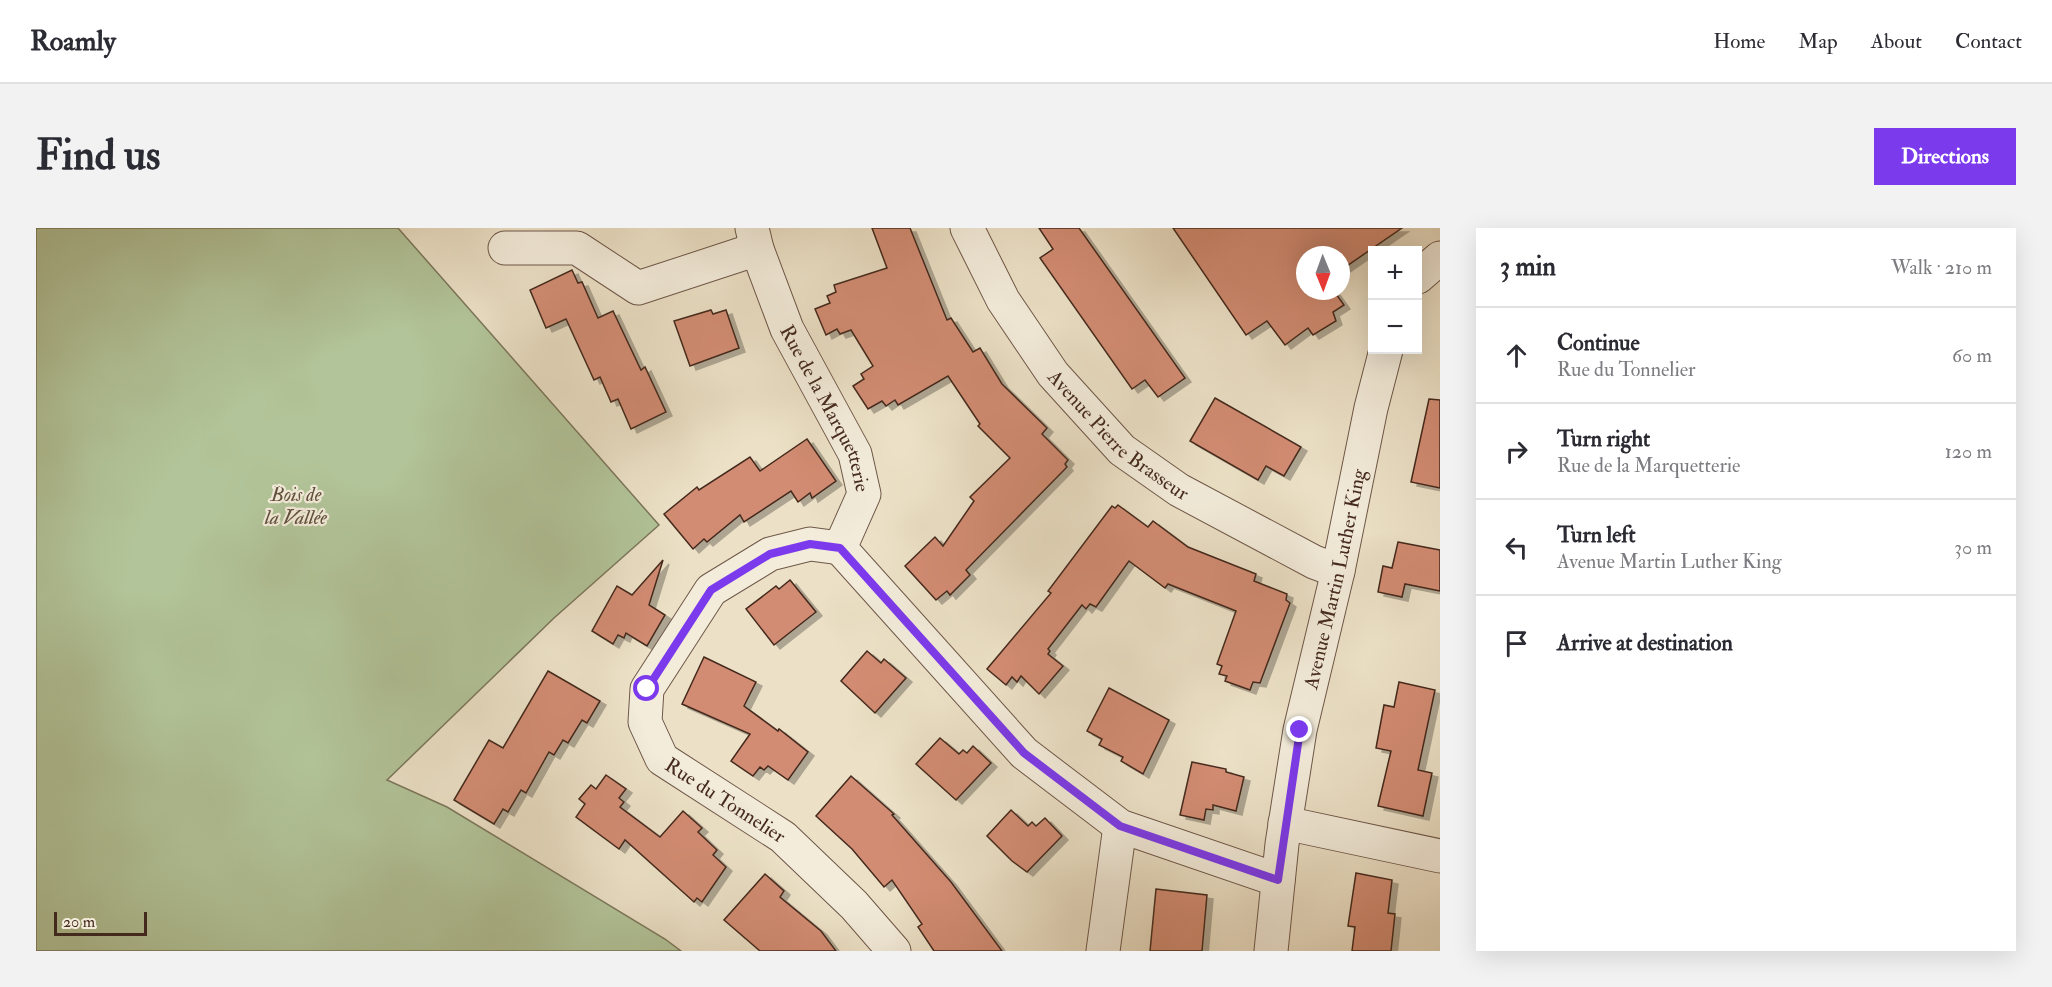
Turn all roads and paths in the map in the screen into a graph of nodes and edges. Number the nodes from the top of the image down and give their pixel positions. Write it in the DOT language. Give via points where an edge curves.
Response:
graph roads {
  1 [pos="967,228"];
  2 [pos="754,238"];
  3 [pos="505,248"];
  4 [pos="1440,258"];
  5 [pos="1422,274"];
  6 [pos="1385,354"];
  7 [pos="840,548"];
  8 [pos="1338,571"];
  9 [pos="1285,823"];
  10 [pos="1120,826"];
  11 [pos="1440,856"];
  12 [pos="1278,880"];
  13 [pos="894,951"];
  14 [pos="1103,951"];
  15 [pos="1271,951"];
  1 -- 8 [label="street, Avenue Pierre Brasseur" via="1003,300 1053,374 1122,450 1179,490"];
  2 -- 3 [label="street, Rue de la Marquetterie" via="638,288 577,248"];
  2 -- 7 [label="street, Rue de la Marquetterie" via="787,329 855,454 864,494"];
  4 -- 5 [label="street"];
  6 -- 8 [label="street, Avenue Martin Luther King"];
  7 -- 10 [label="street" via="1024,753"];
  7 -- 13 [label="street, Rue du Tonnelier" via="810,544 770,554 711,590 647,689 645,722 662,759 783,837 854,905"];
  8 -- 9 [label="street, Avenue Martin Luther King" via="1300,730"];
  9 -- 11 [label="street"];
  9 -- 12 [label="street, Avenue Martin Luther King"];
  10 -- 12 [label="street"];
  10 -- 14 [label="street"];
  12 -- 15 [label="street, Avenue Martin Luther King"];
}
